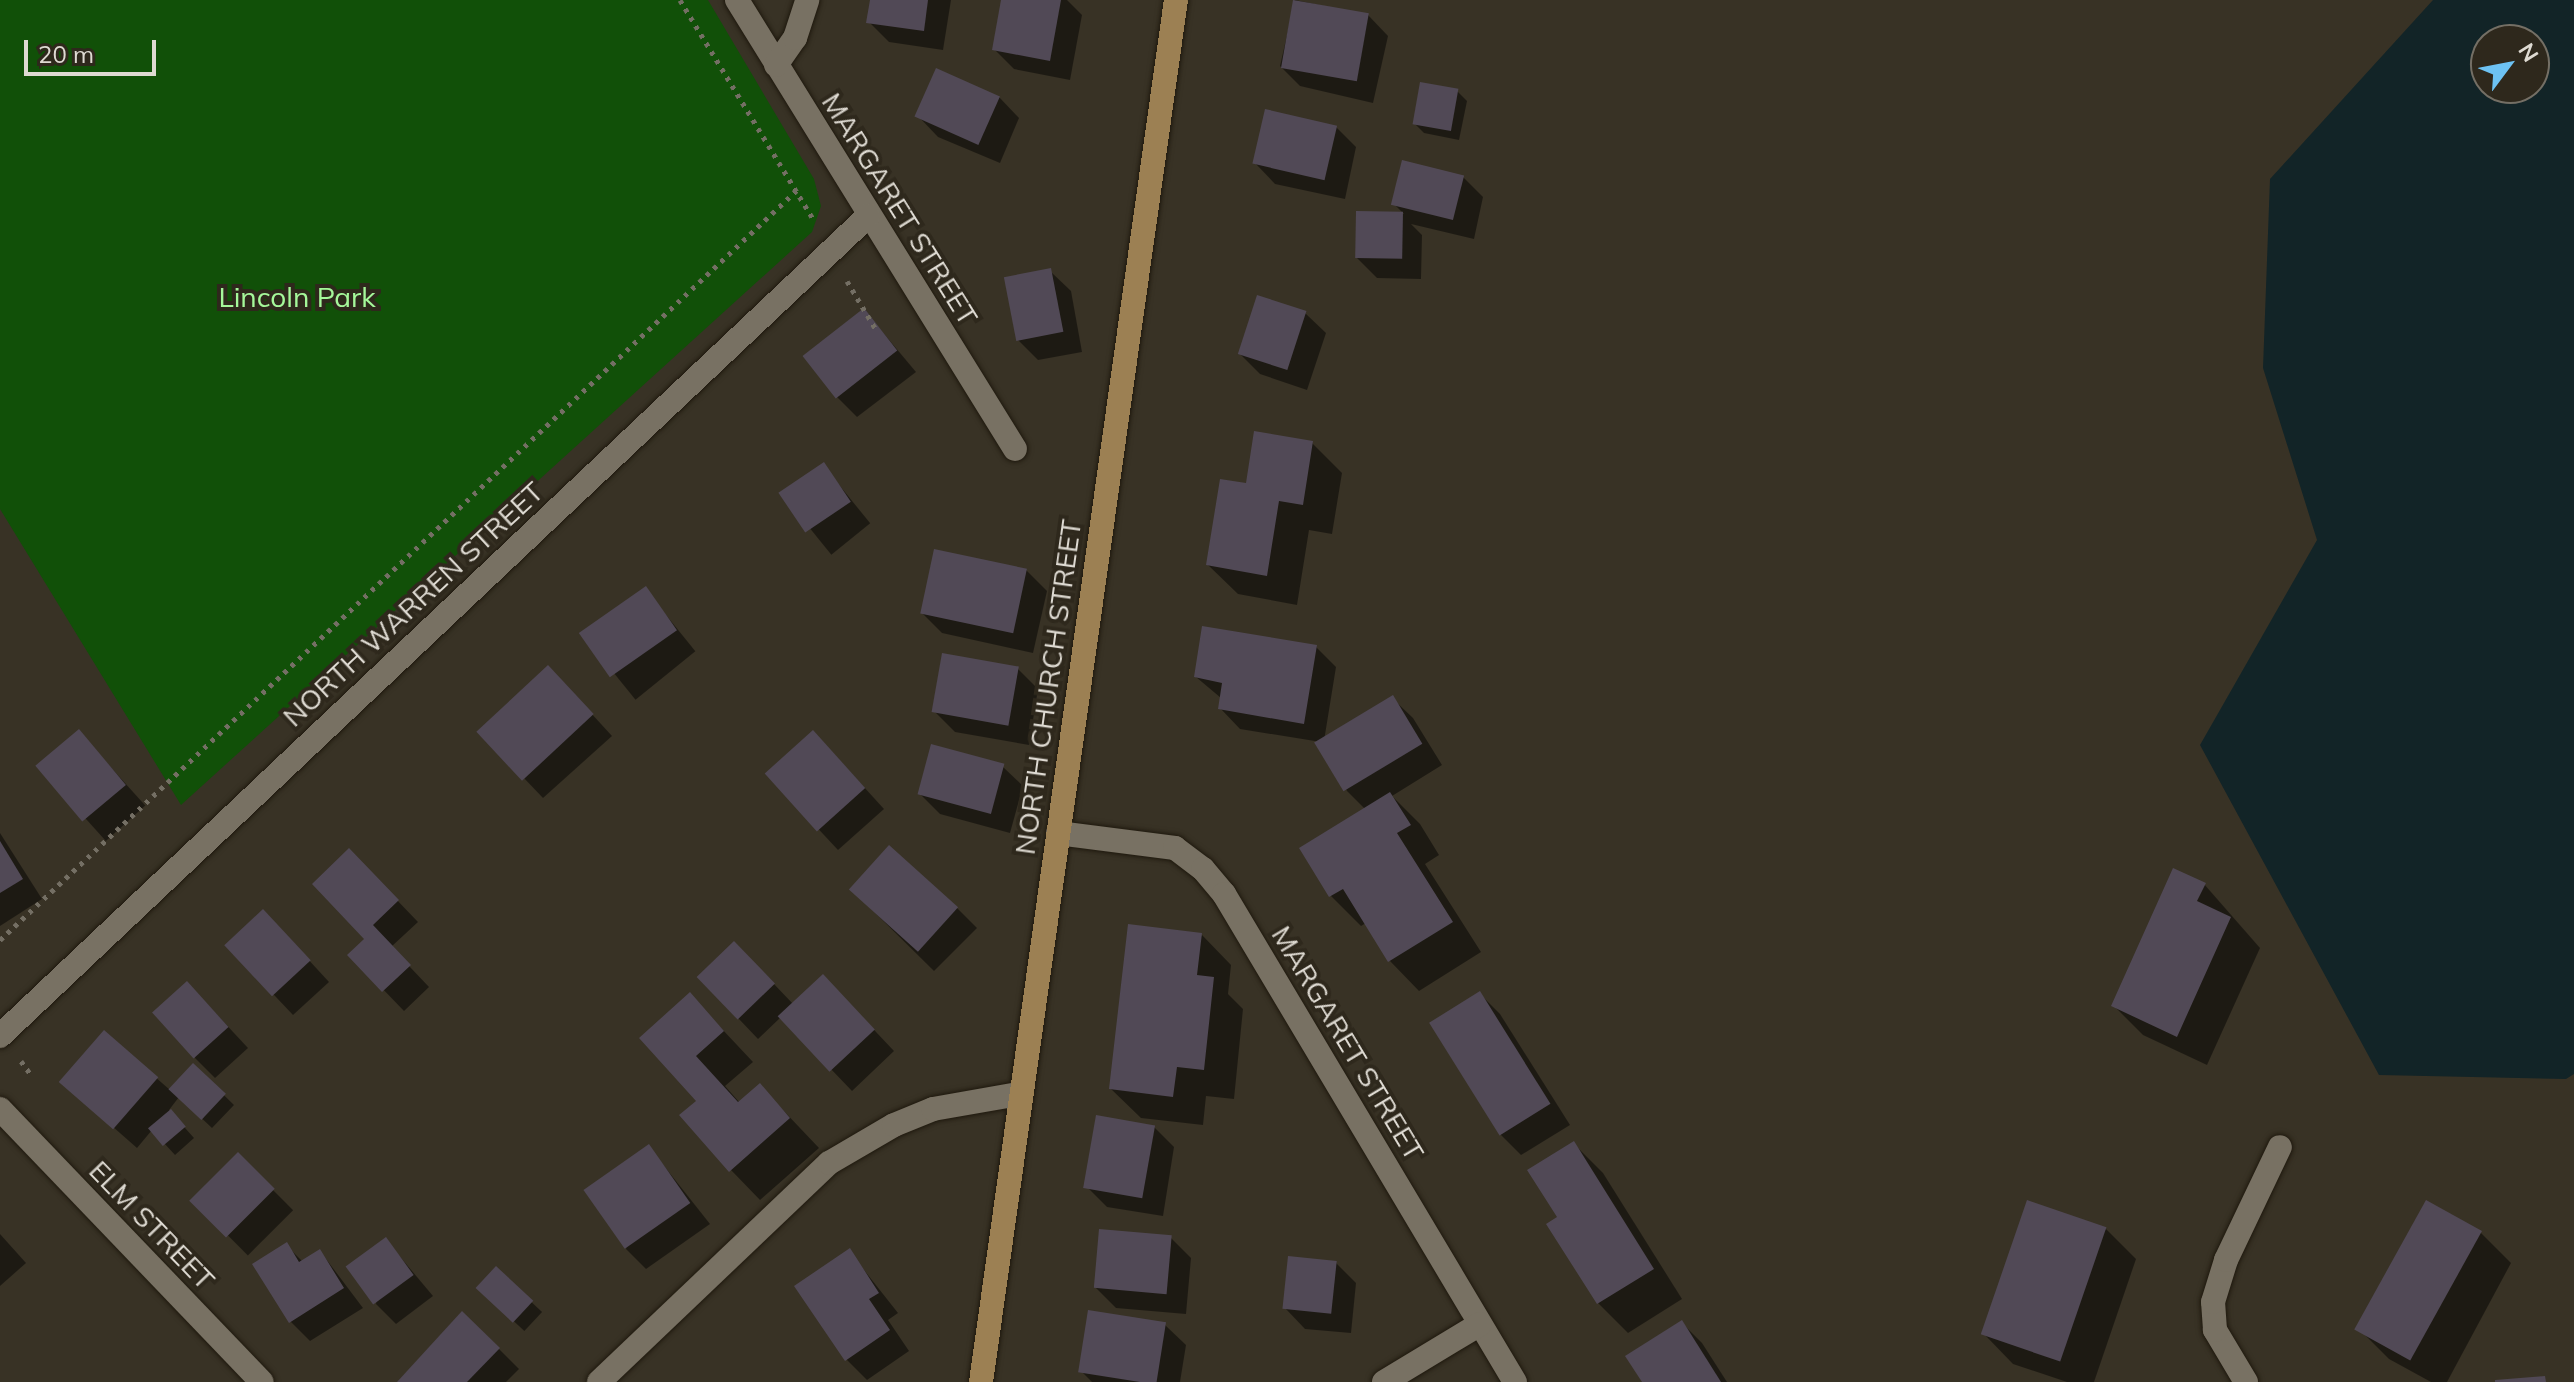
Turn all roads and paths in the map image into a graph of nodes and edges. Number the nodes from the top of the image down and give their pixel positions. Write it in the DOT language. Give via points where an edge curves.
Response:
graph roads {
  1 [pos="680,0"];
  2 [pos="737,0"];
  3 [pos="807,0"];
  4 [pos="1176,0"];
  5 [pos="776,65"];
  6 [pos="798,189"];
  7 [pos="868,216"];
  8 [pos="830,253"];
  9 [pos="875,328"];
  10 [pos="1015,449"];
  11 [pos="1058,833"];
  12 [pos="0,940"];
  13 [pos="0,1036"];
  14 [pos="1018,1094"];
  15 [pos="0,1109"];
  16 [pos="2280,1147"];
  17 [pos="1480,1324"];
  18 [pos="262,1382"];
  19 [pos="599,1382"];
  20 [pos="981,1382"];
  21 [pos="1384,1382"];
  22 [pos="1515,1382"];
  23 [pos="2246,1382"];
  1 -- 6 [label="path"];
  2 -- 5 [label="street, MARGARET STREET"];
  3 -- 5 [label="street" via="795,38"];
  4 -- 11 [label="main road, NORTH CHURCH STREET"];
  5 -- 7 [label="street, MARGARET STREET"];
  6 -- 8 [label="path"];
  6 -- 12 [label="path"];
  7 -- 8 [label="street, NORTH WARREN STREET"];
  7 -- 10 [label="street, MARGARET STREET"];
  8 -- 9 [label="path"];
  8 -- 13 [label="street, NORTH WARREN STREET"];
  11 -- 14 [label="main road, NORTH CHURCH STREET"];
  11 -- 17 [label="street, MARGARET STREET" via="1175,848 1203,869 1224,894"];
  14 -- 19 [label="street" via="933,1109 829,1163"];
  14 -- 20 [label="main road, NORTH CHURCH STREET"];
  15 -- 18 [label="street, ELM STREET"];
  16 -- 23 [label="street" via="2226,1260 2213,1302 2215,1330"];
  17 -- 21 [label="street"];
  17 -- 22 [label="street, MARGARET STREET"];
}
